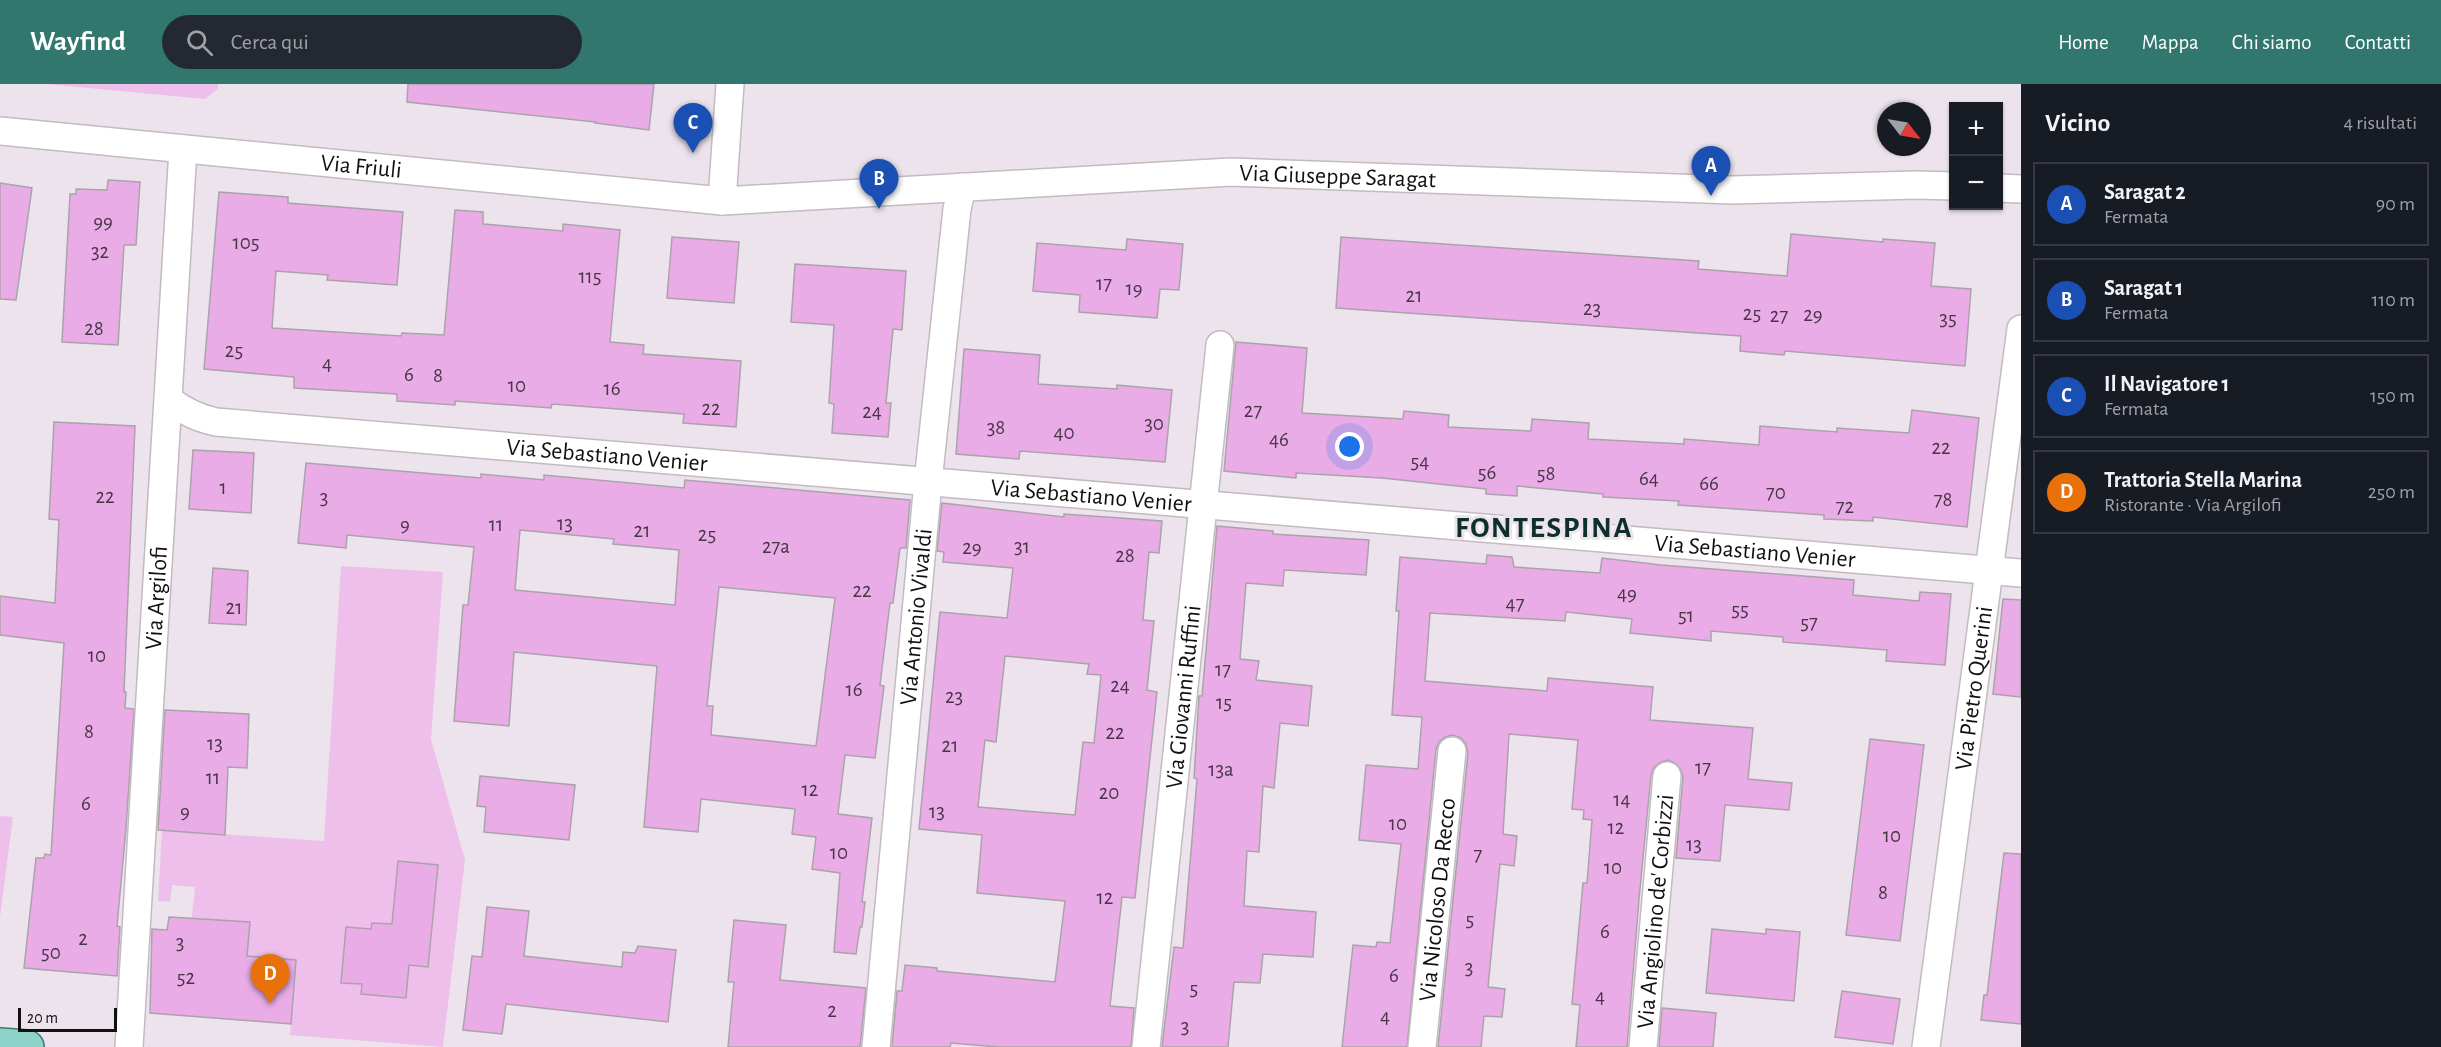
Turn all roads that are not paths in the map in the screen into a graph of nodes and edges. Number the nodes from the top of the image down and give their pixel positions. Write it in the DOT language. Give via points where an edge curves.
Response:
graph roads {
  1 [pos="730,84"];
  2 [pos="0,131"];
  3 [pos="183,149"];
  4 [pos="1949,186"];
  5 [pos="962,187"];
  6 [pos="2003,188"];
  7 [pos="2021,189"];
  8 [pos="722,201"];
  9 [pos="2021,329"];
  10 [pos="1220,345"];
  11 [pos="168,399"];
  12 [pos="928,482"];
  13 [pos="1203,505"];
  14 [pos="1990,570"];
  15 [pos="2021,573"];
  16 [pos="1452,751"];
  17 [pos="1667,776"];
  18 [pos="0,1045"];
  19 [pos="27,1047"];
  20 [pos="129,1047"];
  21 [pos="876,1047"];
  22 [pos="1146,1047"];
  23 [pos="1422,1047"];
  24 [pos="1643,1047"];
  25 [pos="1926,1047"];
  1 -- 8 [label="street"];
  2 -- 3 [label="street, Via Friuli"];
  3 -- 8 [label="street, Via Friuli"];
  3 -- 11 [label="street, Via Argilofi"];
  4 -- 5 [label="street, Via Giuseppe Saragat" via="1732,190 1231,172"];
  5 -- 8 [label="street, Via Giuseppe Saragat"];
  5 -- 12 [label="street, Via Antonio Vivaldi"];
  6 -- 7 [label="street"];
  9 -- 14 [label="street, Via Pietro Querini"];
  10 -- 13 [label="street, Via Giovanni Ruffini"];
  11 -- 12 [label="street, Via Sebastiano Venier" via="183,411 216,422"];
  11 -- 20 [label="street, Via Argilofi"];
  12 -- 13 [label="street, Via Sebastiano Venier"];
  12 -- 21 [label="street, Via Antonio Vivaldi"];
  13 -- 14 [label="street, Via Sebastiano Venier"];
  13 -- 22 [label="street, Via Giovanni Ruffini"];
  14 -- 15 [label="street, Via Sebastiano Venier"];
  14 -- 25 [label="street, Via Pietro Querini"];
  16 -- 23 [label="street, Via Nicoloso Da Recco"];
  17 -- 24 [label="street, Via Angiolino de' Corbizzi"];
  18 -- 19 [label="main road"];
}
